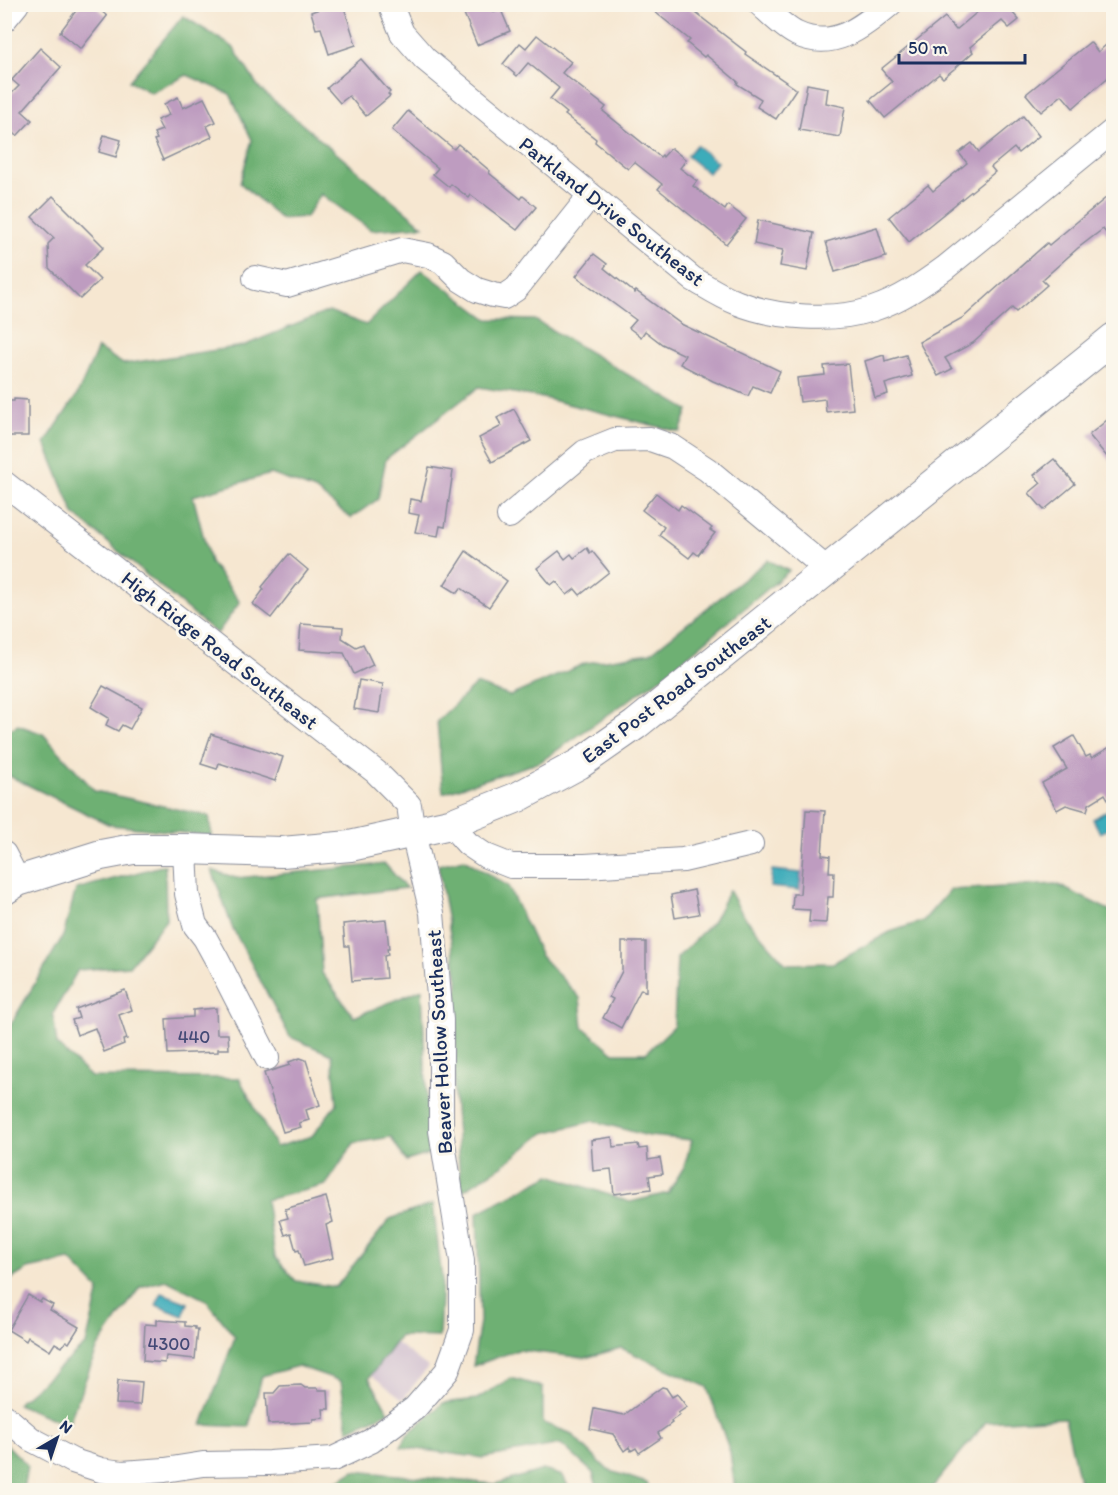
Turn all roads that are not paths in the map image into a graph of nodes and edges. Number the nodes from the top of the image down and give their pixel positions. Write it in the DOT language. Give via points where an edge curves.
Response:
graph roads {
  1 [pos="17,4"];
  2 [pos="390,4"];
  3 [pos="760,4"];
  4 [pos="890,4"];
  5 [pos="4,20"];
  6 [pos="1113,130"];
  7 [pos="590,196"];
  8 [pos="255,278"];
  9 [pos="1113,338"];
  10 [pos="4,483"];
  11 [pos="508,516"];
  12 [pos="828,570"];
  13 [pos="450,824"];
  14 [pos="413,833"];
  15 [pos="751,844"];
  16 [pos="185,849"];
  17 [pos="4,854"];
  18 [pos="11,886"];
  19 [pos="267,1058"];
  20 [pos="4,1416"];
  21 [pos="121,1482"];
  1 -- 5 [label="street"];
  2 -- 7 [label="street, Parkland Drive Southeast" via="402,33 425,59"];
  3 -- 4 [label="street" via="795,34 820,41 846,36"];
  6 -- 7 [label="street, Parkland Drive Southeast" via="916,289 873,309 833,316 788,315 738,303 693,279"];
  7 -- 8 [label="street" via="516,289 504,297 477,290 443,262 428,255 402,250 287,285"];
  9 -- 12 [label="main road, East Post Road Southeast"];
  10 -- 14 [label="street, High Ridge Road Southeast" via="376,772 409,805"];
  11 -- 12 [label="street" via="585,452 615,440 650,439 673,447 708,470"];
  12 -- 13 [label="main road, East Post Road Southeast" via="579,764 518,797"];
  13 -- 14 [label="main road, East Post Road Southeast"];
  13 -- 15 [label="street" via="468,844 511,866 683,860"];
  14 -- 16 [label="main road, East Post Road Southeast" via="350,846 282,852"];
  14 -- 21 [label="street, Beaver Hollow Southeast" via="432,914 441,1020 441,1131 462,1261 462,1330 447,1371 415,1408 371,1441 333,1459 203,1464"];
  16 -- 18 [label="main road, East Post Road Southeast" via="133,849 101,855"];
  16 -- 19 [label="street" via="187,894 195,925"];
  17 -- 18 [label="street, East Post Road Southeast"];
  20 -- 21 [label="street, Beaver Hollow Southeast" via="31,1439"];
}
